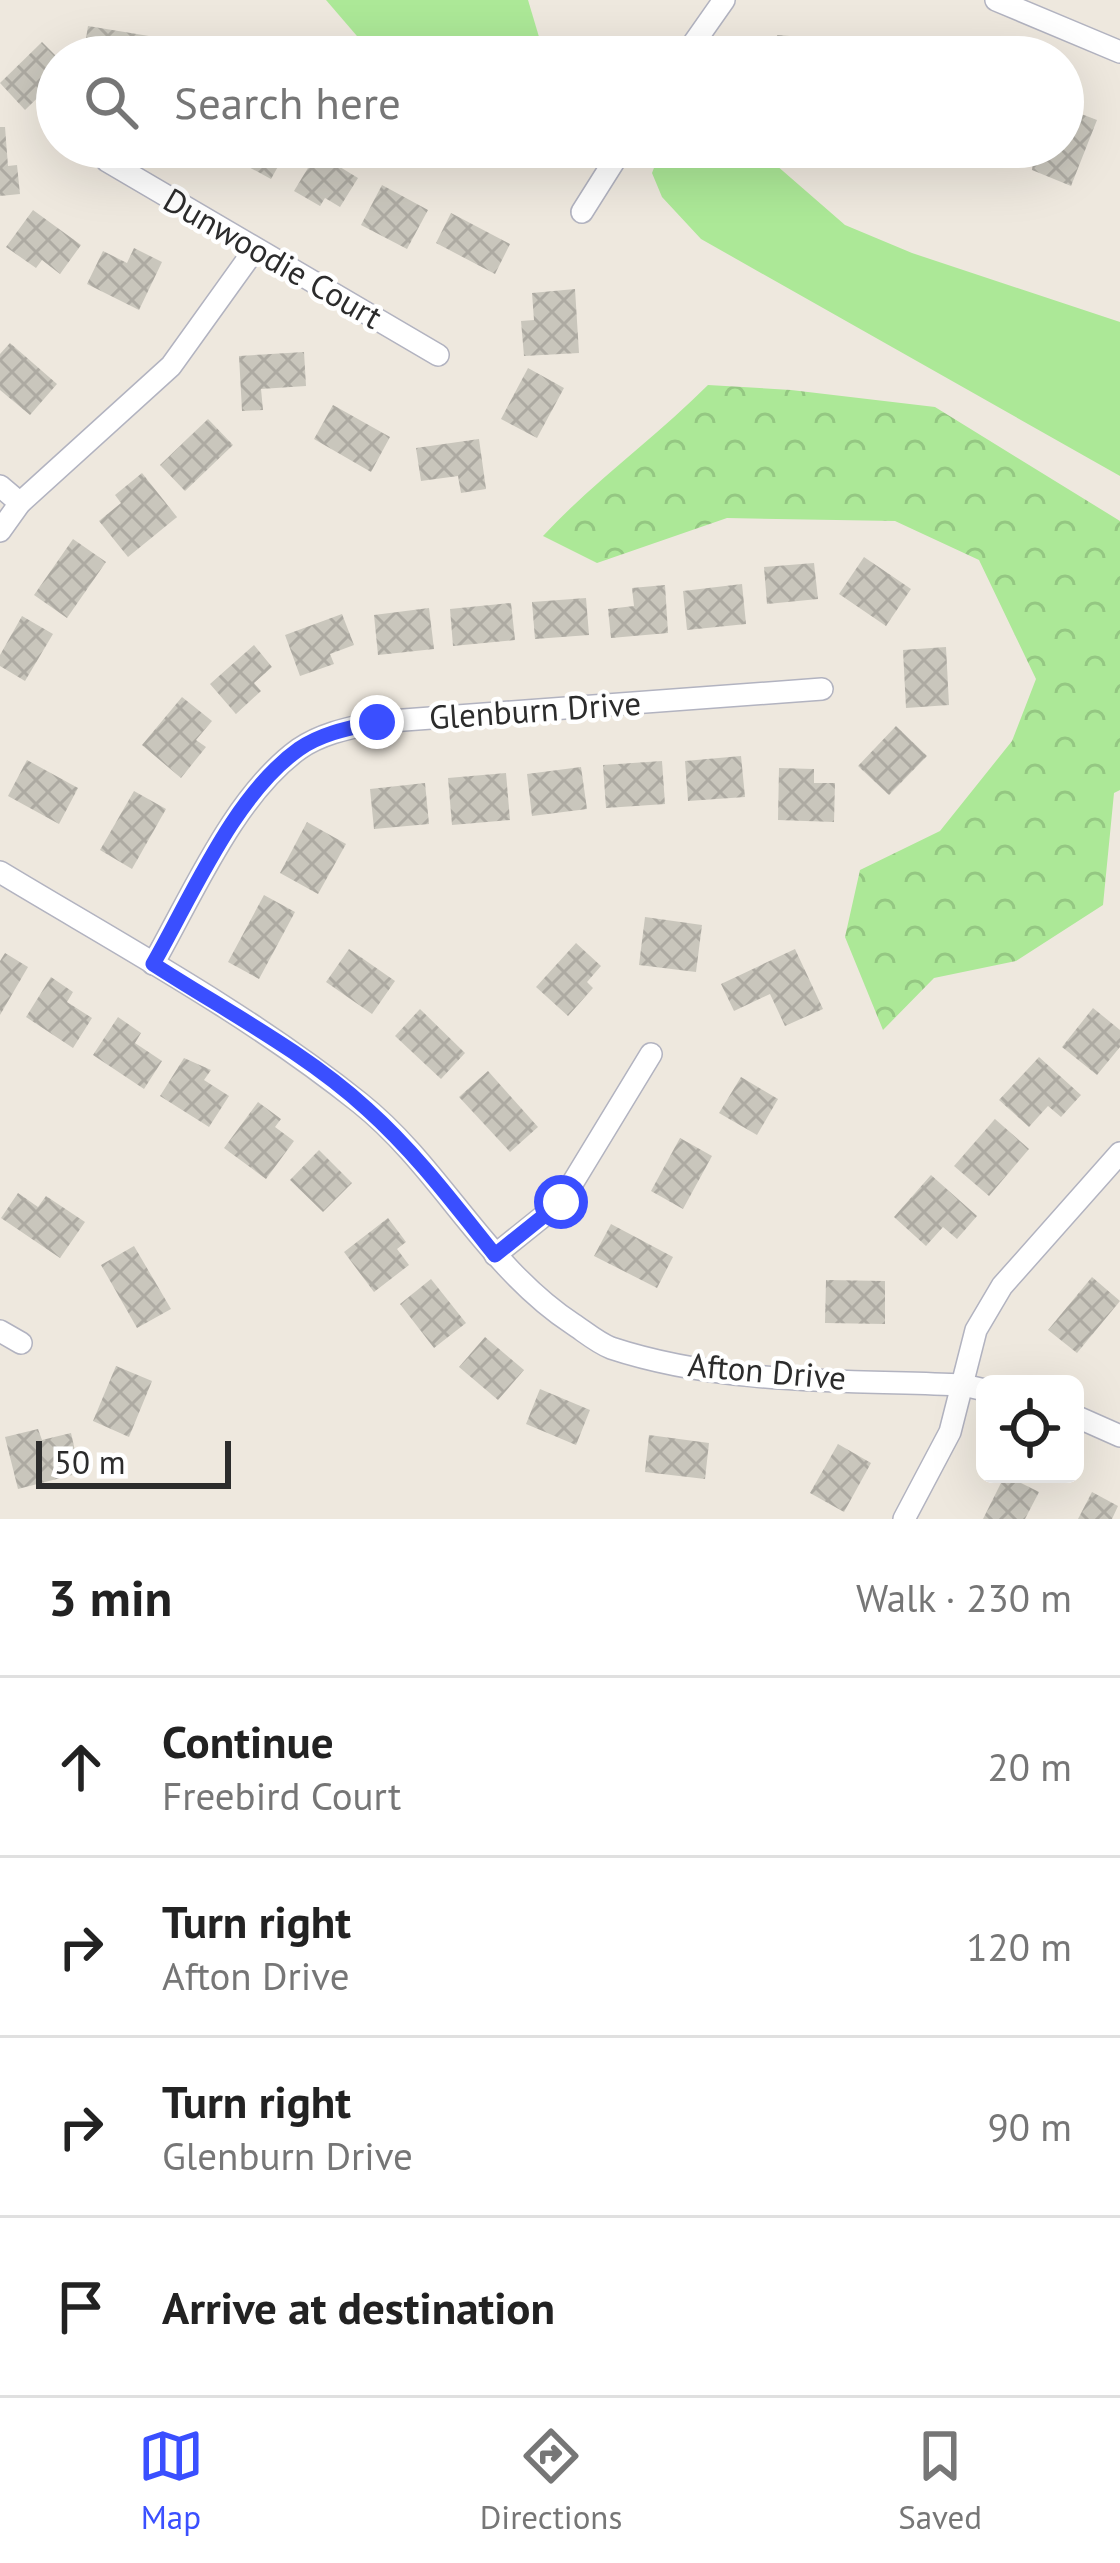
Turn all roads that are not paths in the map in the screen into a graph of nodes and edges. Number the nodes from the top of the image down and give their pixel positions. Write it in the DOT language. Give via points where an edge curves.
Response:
graph roads {
  1 [pos="724,0"];
  2 [pos="997,0"];
  3 [pos="699,36"];
  4 [pos="1082,36"];
  5 [pos="1084,37"];
  6 [pos="1120,52"];
  7 [pos="119,168"];
  8 [pos="609,168"];
  9 [pos="582,212"];
  10 [pos="255,249"];
  11 [pos="438,355"];
  12 [pos="0,486"];
  13 [pos="20,502"];
  14 [pos="0,531"];
  15 [pos="822,689"];
  16 [pos="0,872"];
  17 [pos="153,964"];
  18 [pos="651,1054"];
  19 [pos="1120,1153"];
  20 [pos="495,1255"];
  21 [pos="0,1330"];
  22 [pos="21,1343"];
  23 [pos="974,1387"];
  24 [pos="1084,1420"];
  25 [pos="1120,1436"];
  26 [pos="904,1519"];
  1 -- 3 [label="street"];
  2 -- 4 [label="street"];
  5 -- 6 [label="street"];
  7 -- 10 [label="street, Dunwoodie Court"];
  8 -- 9 [label="street"];
  10 -- 11 [label="street, Dunwoodie Court"];
  10 -- 13 [label="street" via="171,366"];
  12 -- 13 [label="street"];
  13 -- 14 [label="street"];
  15 -- 17 [label="street, Glenburn Drive" via="336,731 273,772 228,832"];
  16 -- 17 [label="street, Afton Drive"];
  17 -- 20 [label="street, Afton Drive" via="364,1106 418,1158"];
  18 -- 20 [label="street" via="561,1202"];
  19 -- 23 [label="street" via="1002,1286 976,1330"];
  20 -- 23 [label="street, Afton Drive" via="553,1311 607,1347 722,1374"];
  21 -- 22 [label="street"];
  23 -- 26 [label="street"];
  24 -- 25 [label="street"];
}
